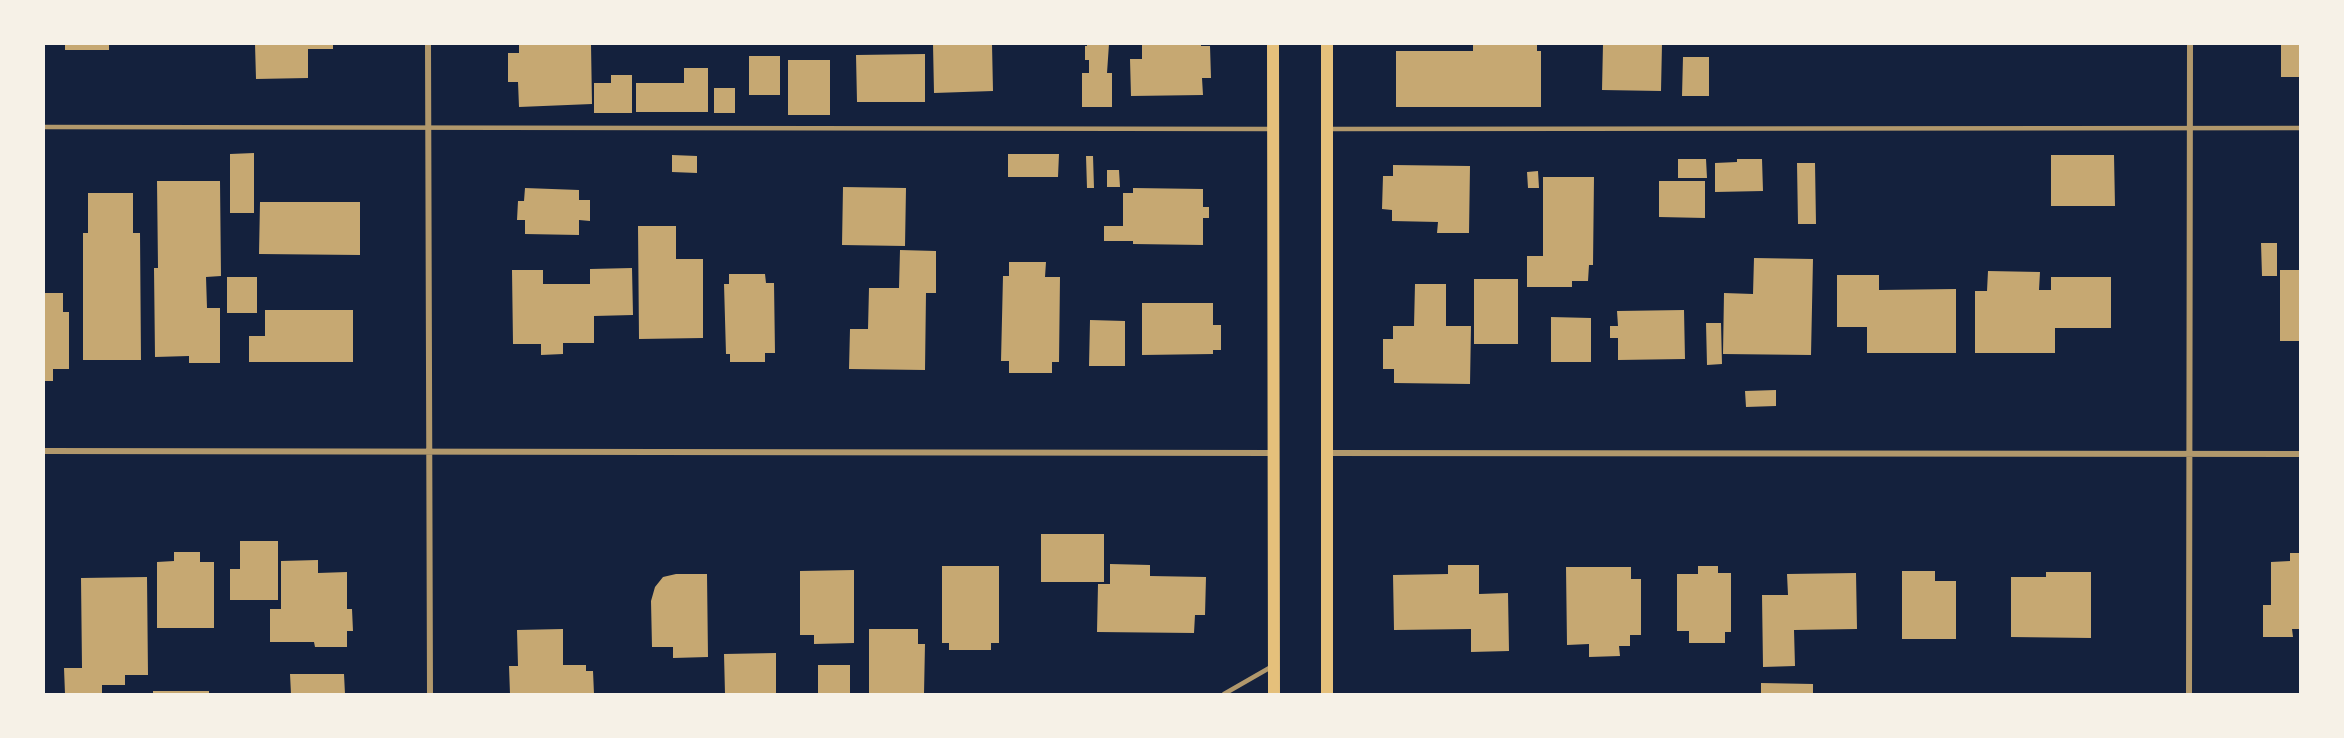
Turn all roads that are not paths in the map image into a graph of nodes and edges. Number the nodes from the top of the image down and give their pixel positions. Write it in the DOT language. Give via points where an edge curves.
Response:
graph roads {
  1 [pos="428,44"];
  2 [pos="1273,44"];
  3 [pos="1327,44"];
  4 [pos="2190,44"];
  5 [pos="44,127"];
  6 [pos="2189,127"];
  7 [pos="428,128"];
  8 [pos="2301,128"];
  9 [pos="1273,129"];
  10 [pos="1327,129"];
  11 [pos="44,451"];
  12 [pos="429,452"];
  13 [pos="1273,453"];
  14 [pos="1327,453"];
  15 [pos="2189,454"];
  16 [pos="2301,454"];
  17 [pos="1274,666"];
  18 [pos="430,694"];
  19 [pos="1224,694"];
  20 [pos="1274,694"];
  21 [pos="1327,694"];
  22 [pos="2189,694"];
  1 -- 7 [label="street"];
  2 -- 9 [label="main road"];
  3 -- 10 [label="main road"];
  4 -- 6 [label="street"];
  5 -- 7 [label="lane"];
  6 -- 8 [label="lane"];
  6 -- 10 [label="lane"];
  6 -- 15 [label="street"];
  7 -- 9 [label="lane"];
  7 -- 12 [label="street"];
  9 -- 13 [label="main road"];
  10 -- 14 [label="main road"];
  11 -- 12 [label="street"];
  12 -- 13 [label="street"];
  12 -- 18 [label="street"];
  13 -- 17 [label="main road"];
  14 -- 15 [label="street"];
  14 -- 21 [label="main road"];
  15 -- 16 [label="street"];
  15 -- 22 [label="street"];
  17 -- 19 [label="lane"];
  17 -- 20 [label="main road"];
}
